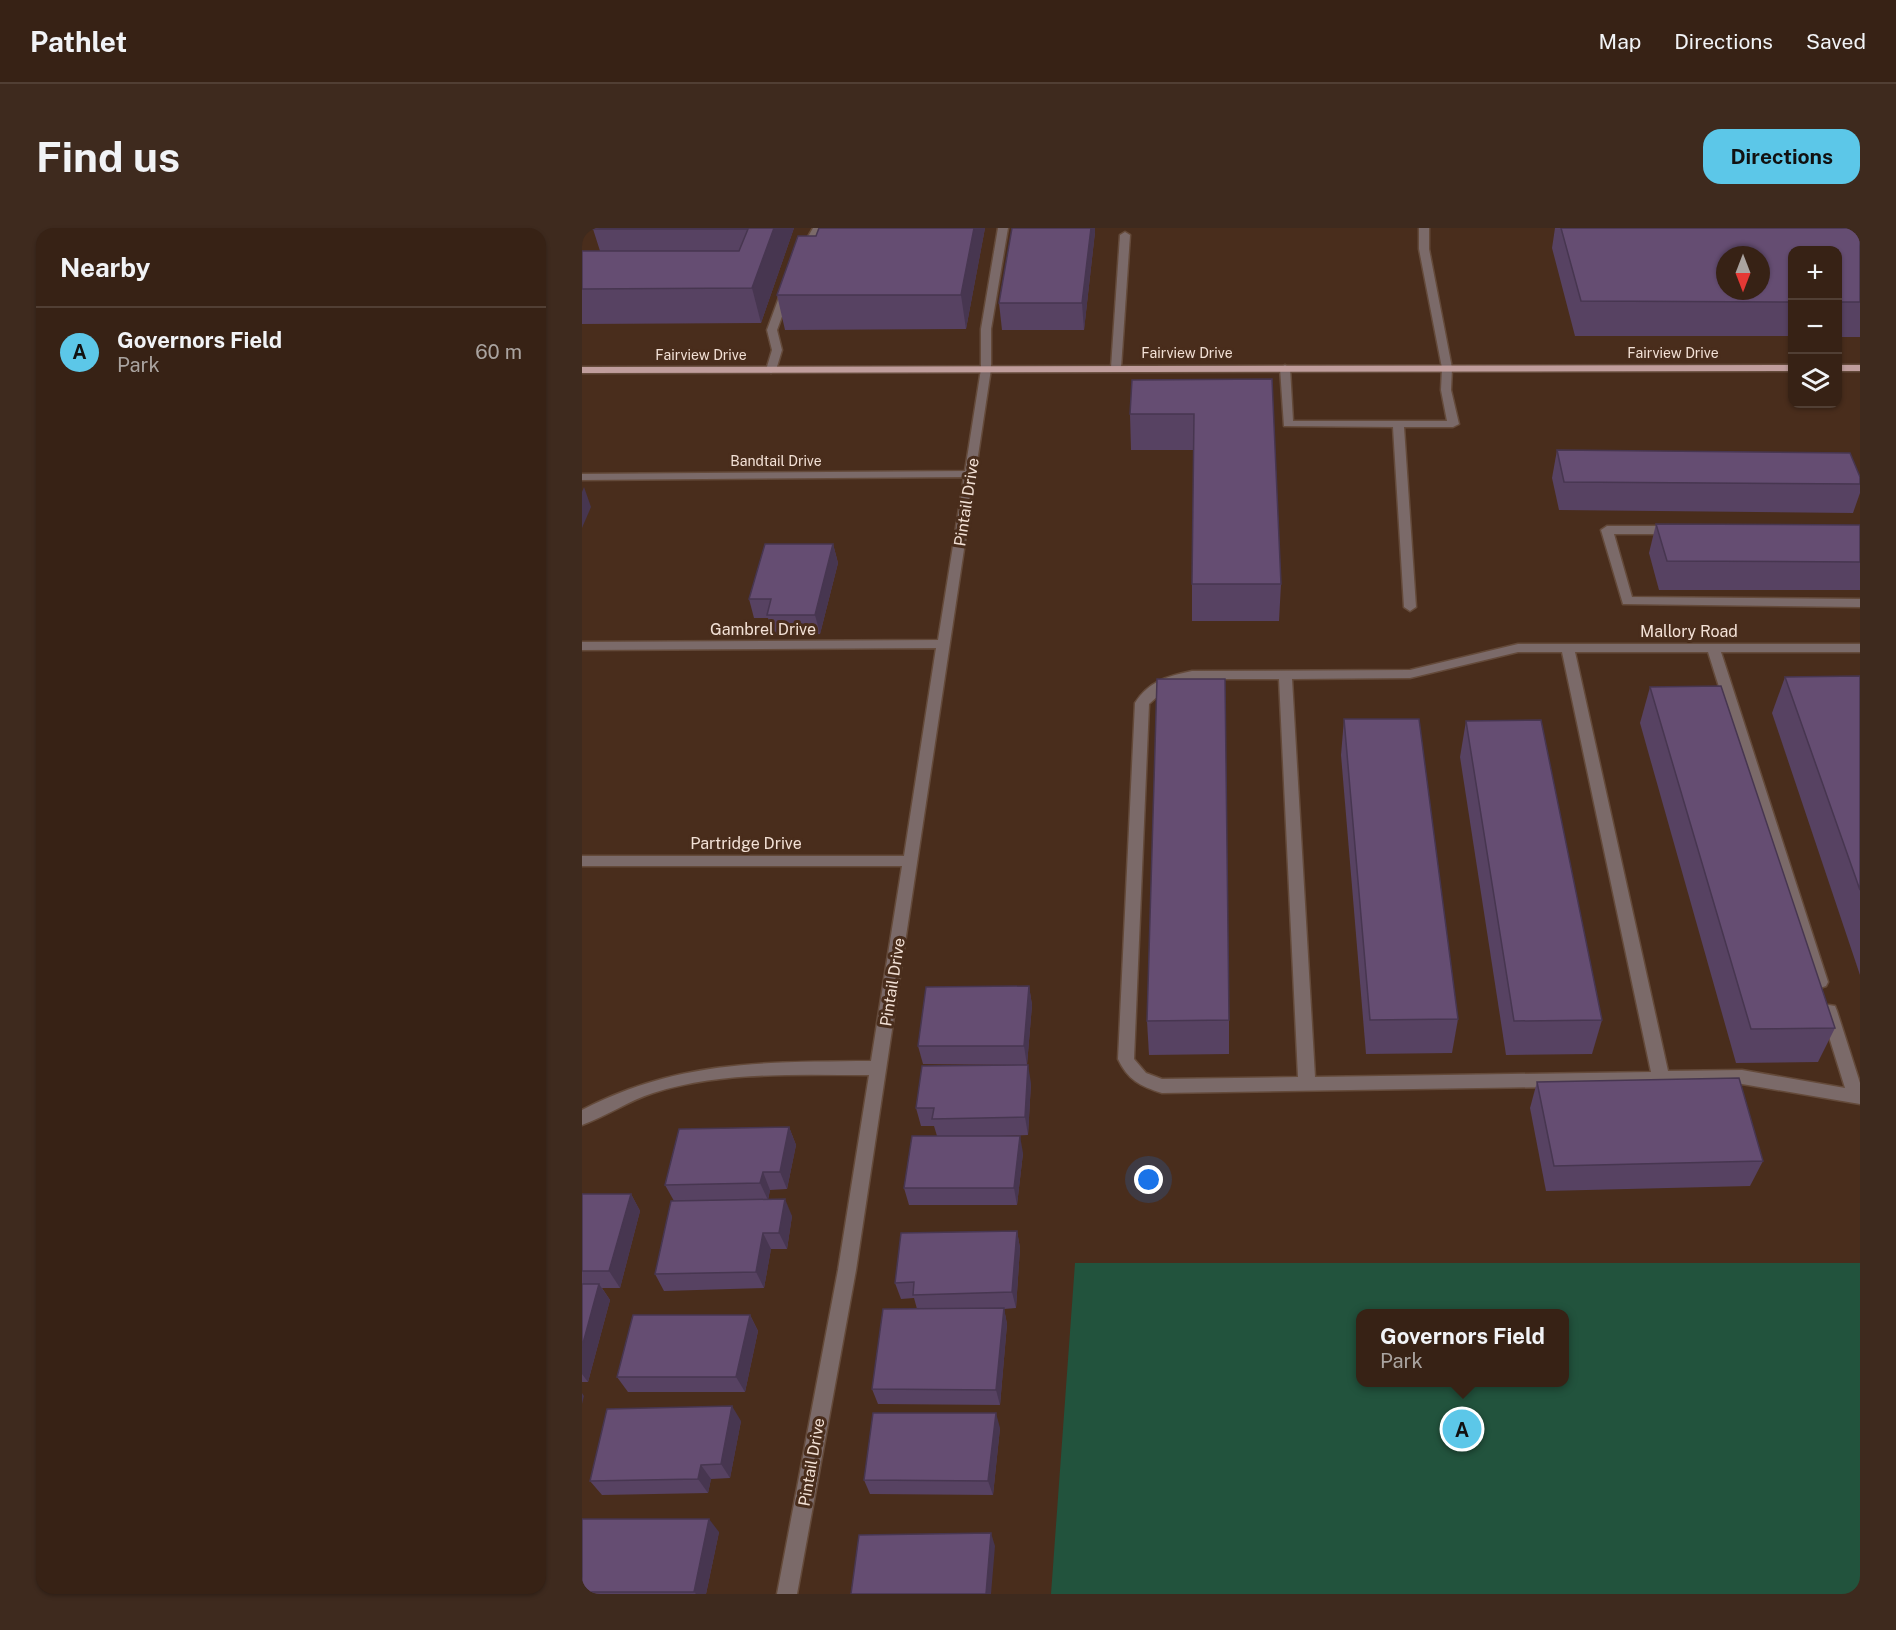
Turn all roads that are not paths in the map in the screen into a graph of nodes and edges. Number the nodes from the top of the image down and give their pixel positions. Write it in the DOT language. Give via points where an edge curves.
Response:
graph roads {
  1 [pos="818,228"];
  2 [pos="1003,228"];
  3 [pos="1424,228"];
  4 [pos="1125,235"];
  5 [pos="798,263"];
  6 [pos="790,281"];
  7 [pos="1116,368"];
  8 [pos="1285,368"];
  9 [pos="1447,368"];
  10 [pos="1788,368"];
  11 [pos="1842,368"];
  12 [pos="1860,368"];
  13 [pos="986,369"];
  14 [pos="582,370"];
  15 [pos="771,370"];
  16 [pos="1398,424"];
  17 [pos="970,474"];
  18 [pos="582,477"];
  19 [pos="1687,531"];
  20 [pos="1860,603"];
  21 [pos="1410,607"];
  22 [pos="944,644"];
  23 [pos="582,646"];
  24 [pos="1568,648"];
  25 [pos="1713,648"];
  26 [pos="1860,648"];
  27 [pos="1285,675"];
  28 [pos="582,861"];
  29 [pos="911,861"];
  30 [pos="878,1068"];
  31 [pos="1661,1078"];
  32 [pos="1307,1084"];
  33 [pos="1858,1096"];
  34 [pos="582,1118"];
  35 [pos="787,1594"];
  1 -- 5 [label="street"];
  2 -- 13 [label="street, Pintail Drive" via="986,329"];
  3 -- 9 [label="street" via="1424,249"];
  4 -- 7 [label="street"];
  6 -- 15 [label="street" via="772,330 777,350"];
  7 -- 8 [label="main road, Fairview Drive"];
  7 -- 13 [label="main road, Fairview Drive"];
  8 -- 9 [label="main road, Fairview Drive"];
  8 -- 16 [label="street" via="1288,424"];
  9 -- 10 [label="main road, Fairview Drive"];
  9 -- 16 [label="street" via="1446,390 1453,424"];
  11 -- 12 [label="main road"];
  13 -- 15 [label="main road, Fairview Drive"];
  13 -- 17 [label="street, Pintail Drive"];
  14 -- 15 [label="main road, Fairview Drive"];
  16 -- 21 [label="street"];
  17 -- 18 [label="street, Bandtail Drive"];
  17 -- 22 [label="street, Pintail Drive"];
  19 -- 20 [label="street" via="1606,530 1627,601"];
  22 -- 23 [label="street, Gambrel Drive"];
  22 -- 29 [label="street, Pintail Drive"];
  24 -- 25 [label="street, Mallory Road"];
  24 -- 27 [label="street, Mallory Road" via="1518,648 1410,674"];
  24 -- 31 [label="street"];
  25 -- 26 [label="street, Mallory Road"];
  25 -- 33 [label="street"];
  27 -- 32 [label="street"];
  27 -- 32 [label="street, Mallory Road" via="1192,675 1164,681 1142,703 1126,1059 1132,1072 1144,1081 1162,1086"];
  28 -- 29 [label="street, Partridge Drive"];
  29 -- 30 [label="street, Pintail Drive"];
  30 -- 34 [label="street" via="713,1072 667,1081 618,1099"];
  30 -- 35 [label="street, Pintail Drive" via="847,1270"];
  31 -- 32 [label="street, Mallory Road"];
  31 -- 33 [label="street, Mallory Road" via="1742,1077"];
}
